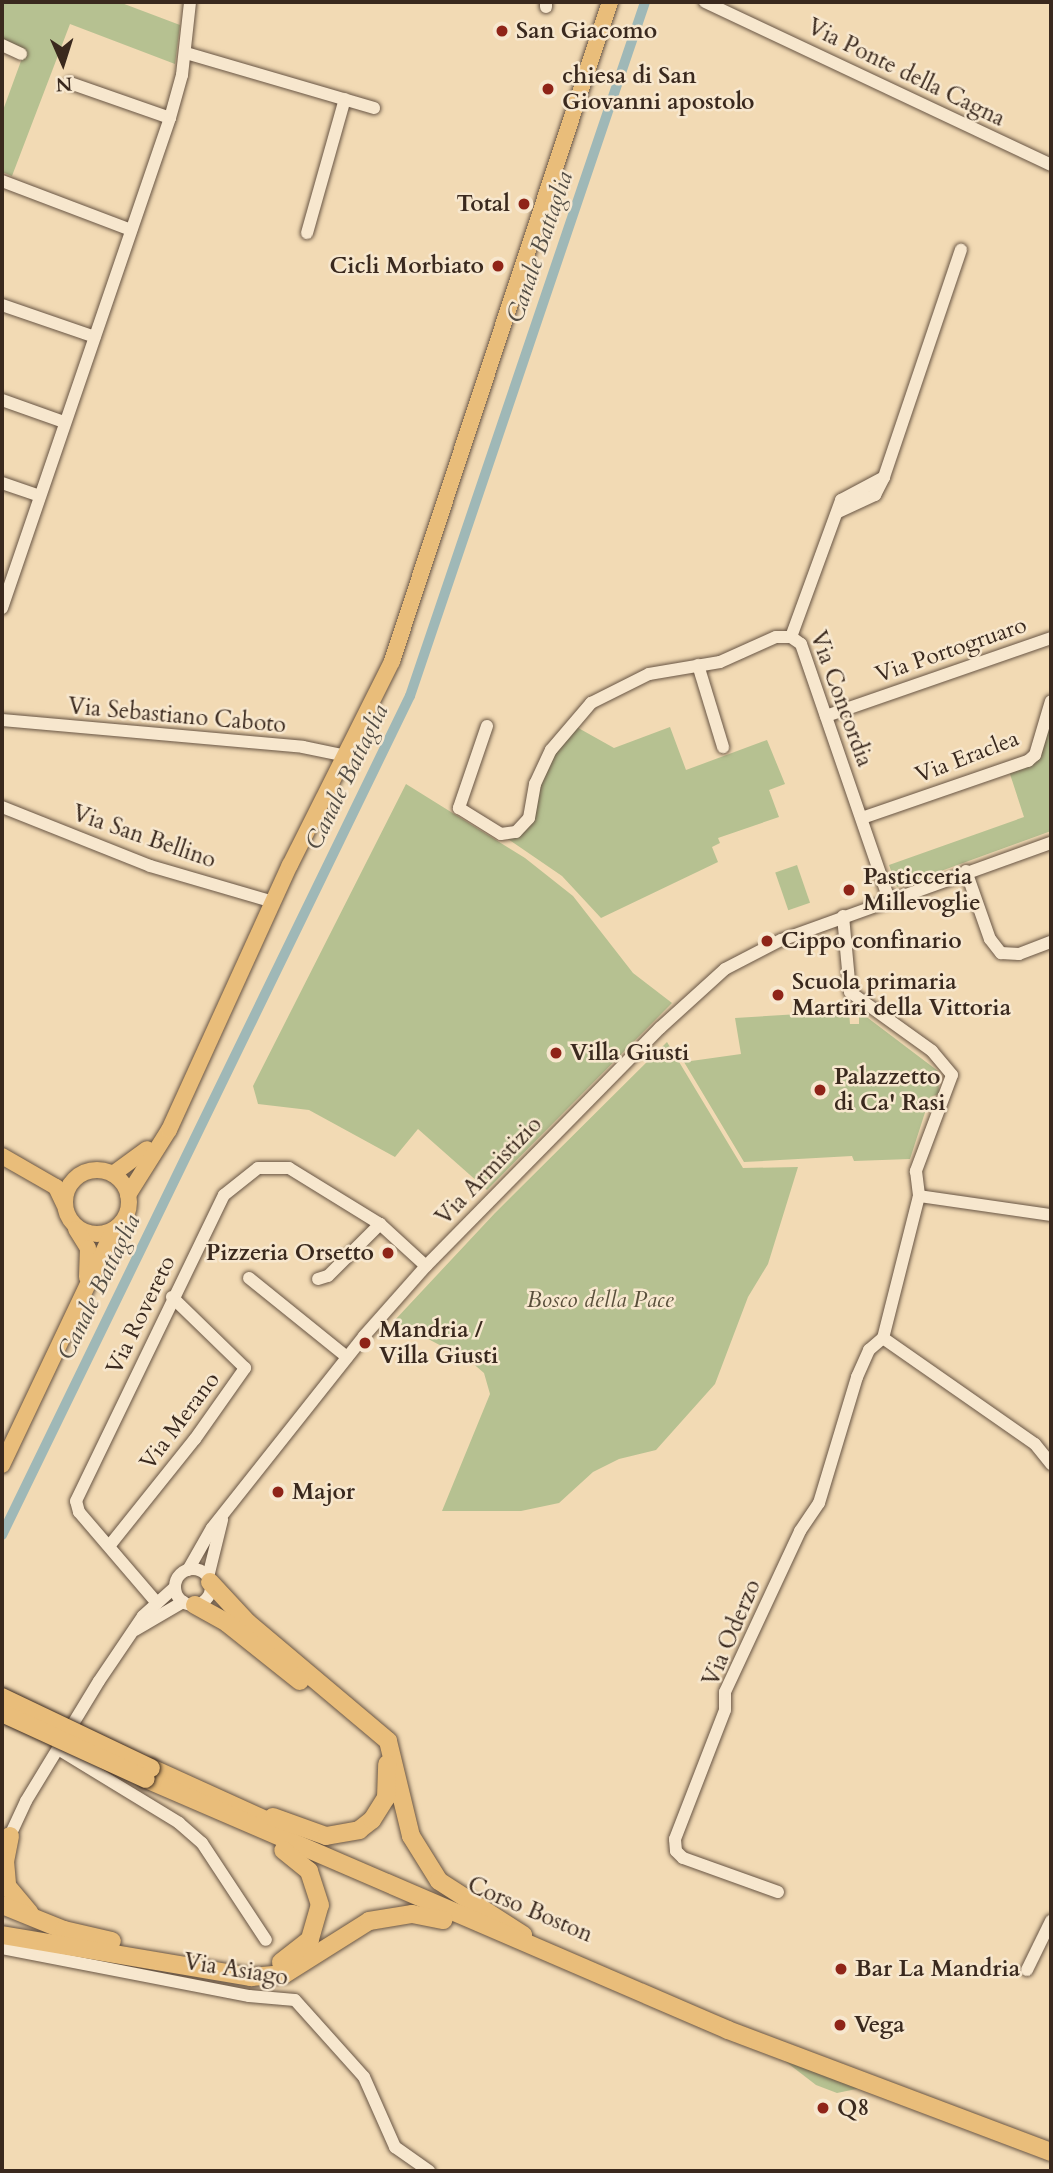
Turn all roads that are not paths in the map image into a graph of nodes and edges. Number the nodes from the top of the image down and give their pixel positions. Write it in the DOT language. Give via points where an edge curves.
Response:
graph roads {
  1 [pos="190,2"];
  2 [pos="610,2"];
  3 [pos="705,2"];
  4 [pos="2,45"];
  5 [pos="186,52"];
  6 [pos="21,54"];
  7 [pos="70,83"];
  8 [pos="345,99"];
  9 [pos="374,108"];
  10 [pos="170,118"];
  11 [pos="1051,165"];
  12 [pos="2,181"];
  13 [pos="131,230"];
  14 [pos="307,233"];
  15 [pos="961,250"];
  16 [pos="2,305"];
  17 [pos="95,337"];
  18 [pos="2,400"];
  19 [pos="64,422"];
  20 [pos="2,483"];
  21 [pos="39,496"];
  22 [pos="8,569"];
  23 [pos="2,608"];
  24 [pos="790,637"];
  25 [pos="1051,638"];
  26 [pos="698,665"];
  27 [pos="1051,701"];
  28 [pos="826,716"];
  29 [pos="2,720"];
  30 [pos="487,726"];
  31 [pos="723,747"];
  32 [pos="347,756"];
  33 [pos="2,807"];
  34 [pos="862,818"];
  35 [pos="1051,843"];
  36 [pos="966,871"];
  37 [pos="889,899"];
  38 [pos="273,902"];
  39 [pos="843,916"];
  40 [pos="1051,942"];
  41 [pos="178,1108"];
  42 [pos="2,1156"];
  43 [pos="113,1174"];
  44 [pos="41,1176"];
  45 [pos="75,1178"];
  46 [pos="128,1195"];
  47 [pos="919,1196"];
  48 [pos="64,1205"];
  49 [pos="1051,1215"];
  50 [pos="380,1224"];
  51 [pos="73,1225"];
  52 [pos="113,1231"];
  53 [pos="426,1266"];
  54 [pos="249,1278"];
  55 [pos="318,1279"];
  56 [pos="84,1294"];
  57 [pos="172,1297"];
  58 [pos="883,1338"];
  59 [pos="347,1357"];
  60 [pos="6,1445"];
  61 [pos="1051,1464"];
  62 [pos="2,1465"];
  63 [pos="222,1520"];
  64 [pos="110,1545"];
  65 [pos="188,1570"];
  66 [pos="209,1580"];
  67 [pos="175,1587"];
  68 [pos="157,1603"];
  69 [pos="189,1603"];
  70 [pos="135,1630"];
  71 [pos="2,1697"];
  72 [pos="2,1713"];
  73 [pos="58,1749"];
  74 [pos="148,1774"];
  75 [pos="207,1808"];
  76 [pos="246,1811"];
  77 [pos="6,1833"];
  78 [pos="2,1856"];
  79 [pos="778,1892"];
  80 [pos="2,1905"];
  81 [pos="1051,1921"];
  82 [pos="40,1923"];
  83 [pos="2,1935"];
  84 [pos="266,1940"];
  85 [pos="521,1940"];
  86 [pos="2,1948"];
  87 [pos="1027,1970"];
  88 [pos="1051,2141"];
  89 [pos="1051,2151"];
  90 [pos="425,2169"];
  1 -- 5 [label="street"];
  2 -- 32 [label="main road" via="407,623"];
  3 -- 11 [label="street, Via Ponte della Cagna"];
  4 -- 6 [label="street"];
  5 -- 8 [label="street"];
  5 -- 10 [label="street"];
  7 -- 10 [label="street"];
  8 -- 9 [label="street"];
  8 -- 14 [label="street"];
  10 -- 13 [label="street"];
  12 -- 13 [label="street"];
  13 -- 17 [label="street"];
  15 -- 24 [label="street, Via Concordia" via="884,477 875,495 846,505 836,514"];
  16 -- 17 [label="street"];
  17 -- 19 [label="street"];
  18 -- 19 [label="street"];
  19 -- 21 [label="street"];
  20 -- 21 [label="street"];
  21 -- 22 [label="street"];
  22 -- 23 [label="street"];
  24 -- 26 [label="street" via="776,637 720,663"];
  24 -- 28 [label="street, Via Concordia" via="800,644"];
  25 -- 28 [label="street, Via Portogruaro"];
  26 -- 30 [label="street" via="624,682 591,703 551,750 524,827 501,834 459,808"];
  26 -- 31 [label="street"];
  27 -- 34 [label="street, Via Eraclea" via="1035,755 1028,761"];
  28 -- 34 [label="street, Via Concordia"];
  29 -- 32 [label="street, Via Sebastiano Caboto" via="303,747"];
  32 -- 38 [label="main road"];
  33 -- 38 [label="street, Via San Bellino" via="150,866"];
  34 -- 37 [label="street, Via Concordia"];
  35 -- 36 [label="street, Via Armistizio"];
  36 -- 37 [label="street, Via Armistizio"];
  36 -- 40 [label="street" via="990,939 1001,953 1019,954"];
  37 -- 39 [label="street, Via Armistizio"];
  38 -- 41 [label="main road"];
  39 -- 47 [label="street, Via Oderzo" via="850,992 932,1051 951,1075 916,1171"];
  39 -- 53 [label="street, Via Armistizio" via="762,947 724,969"];
  41 -- 43 [label="main road" via="139,1158"];
  41 -- 46 [label="main road"];
  42 -- 44 [label="main road"];
  43 -- 45 [label="main road" via="93,1170"];
  43 -- 46 [label="main road"];
  44 -- 45 [label="main road"];
  44 -- 48 [label="main road" via="56,1187"];
  45 -- 48 [label="main road"];
  46 -- 52 [label="main road" via="127,1216"];
  47 -- 49 [label="street"];
  47 -- 58 [label="street, Via Oderzo"];
  48 -- 51 [label="main road"];
  50 -- 53 [label="street, Via Rovereto"];
  50 -- 55 [label="street" via="328,1276"];
  50 -- 57 [label="street, Via Rovereto" via="289,1168 258,1168 224,1195"];
  51 -- 52 [label="main road" via="92,1235"];
  51 -- 56 [label="main road" via="88,1248"];
  52 -- 56 [label="main road"];
  53 -- 59 [label="street, Via Armistizio"];
  54 -- 59 [label="street"];
  56 -- 60 [label="main road"];
  57 -- 64 [label="street, Via Rovereto" via="76,1501 79,1512"];
  57 -- 64 [label="street, Via Merano" via="245,1368"];
  58 -- 61 [label="street" via="1035,1444"];
  58 -- 79 [label="street, Via Oderzo" via="869,1350 857,1377 819,1503 800,1531 725,1692 725,1710 676,1839 676,1851 683,1858"];
  59 -- 63 [label="street, Via Armistizio"];
  60 -- 62 [label="main road"];
  63 -- 65 [label="street, Via Armistizio"];
  63 -- 66 [label="street"];
  64 -- 68 [label="street, Via Rovereto"];
  65 -- 66 [label="street" via="199,1570"];
  65 -- 67 [label="street" via="179,1576"];
  66 -- 69 [label="street" via="209,1594"];
  66 -- 85 [label="highway" via="248,1623 388,1741 411,1836 439,1881"];
  67 -- 68 [label="street"];
  67 -- 69 [label="street"];
  68 -- 70 [label="street"];
  69 -- 70 [label="street"];
  69 -- 76 [label="highway" via="242,1635 375,1741 387,1764 389,1781 383,1806 366,1825 351,1833 317,1835 256,1810"];
  70 -- 73 [label="street"];
  71 -- 74 [label="highway, Corso Boston, bridge"];
  72 -- 74 [label="highway, Corso Boston, bridge"];
  73 -- 77 [label="street"];
  73 -- 84 [label="street" via="179,1823 202,1843"];
  74 -- 75 [label="highway, Corso Boston"];
  74 -- 76 [label="highway, Corso Boston"];
  75 -- 82 [label="highway" via="289,1853 313,1879 320,1905 318,1922 310,1939 292,1957 268,1966 243,1964 88,1937"];
  75 -- 85 [label="highway, Corso Boston"];
  76 -- 85 [label="highway, Corso Boston"];
  77 -- 78 [label="street"];
  77 -- 82 [label="highway" via="7,1886 15,1901"];
  80 -- 82 [label="highway"];
  81 -- 87 [label="street"];
  83 -- 85 [label="highway" via="251,1977 285,1974 355,1928 398,1915 437,1918"];
  85 -- 88 [label="highway, Corso Boston"];
  85 -- 89 [label="highway, Corso Boston" via="728,2031"];
  86 -- 90 [label="street, Via Asiago" via="249,1996 295,2000 364,2077 395,2147"];
}
